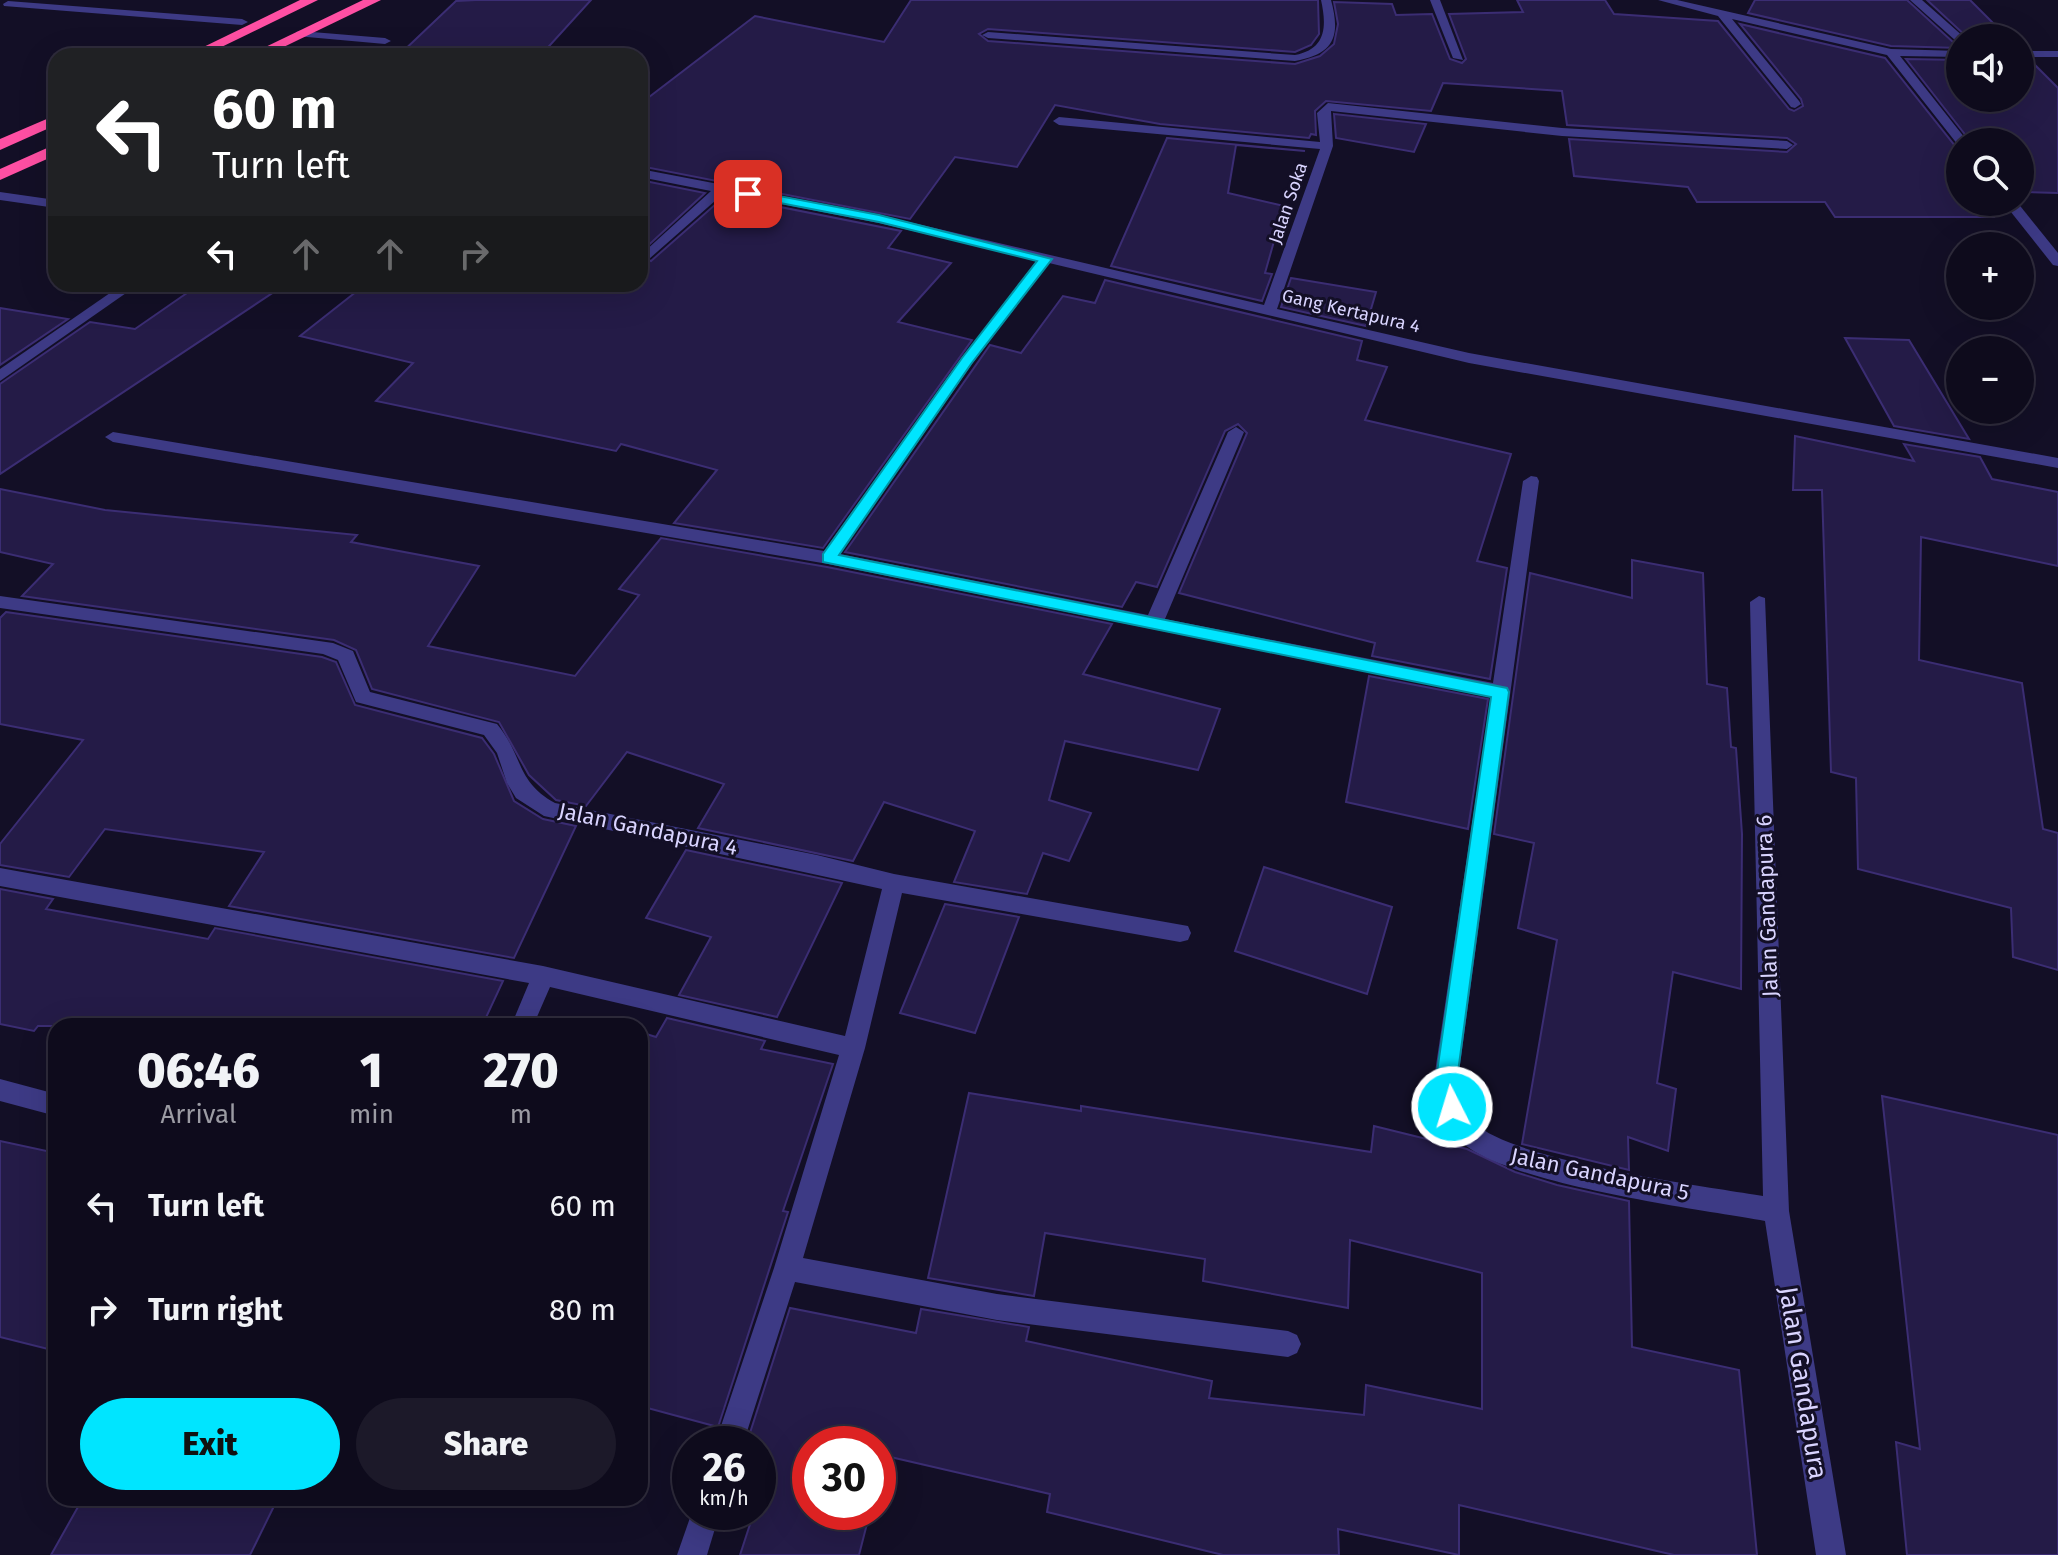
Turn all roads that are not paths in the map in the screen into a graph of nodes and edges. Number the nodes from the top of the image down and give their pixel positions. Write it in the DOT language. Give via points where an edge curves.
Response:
graph roads {
  1 [pos="272,0"];
  2 [pos="311,0"];
  3 [pos="374,0"];
  4 [pos="1326,0"];
  5 [pos="1435,0"];
  6 [pos="1663,0"];
  7 [pos="1915,0"];
  8 [pos="8,4"];
  9 [pos="1722,14"];
  10 [pos="242,22"];
  11 [pos="1946,27"];
  12 [pos="300,34"];
  13 [pos="988,35"];
  14 [pos="385,41"];
  15 [pos="202,48"];
  16 [pos="207,48"];
  17 [pos="271,48"];
  18 [pos="1891,52"];
  19 [pos="1946,54"];
  20 [pos="2034,54"];
  21 [pos="2058,54"];
  22 [pos="1459,58"];
  23 [pos="1795,104"];
  24 [pos="1059,121"];
  25 [pos="48,123"];
  26 [pos="1951,128"];
  27 [pos="0,145"];
  28 [pos="1787,145"];
  29 [pos="1327,146"];
  30 [pos="48,153"];
  31 [pos="0,175"];
  32 [pos="648,175"];
  33 [pos="721,189"];
  34 [pos="0,196"];
  35 [pos="48,203"];
  36 [pos="2021,216"];
  37 [pos="649,255"];
  38 [pos="1045,259"];
  39 [pos="2058,262"];
  40 [pos="121,292"];
  41 [pos="1269,312"];
  42 [pos="0,376"];
  43 [pos="1236,432"];
  44 [pos="113,437"];
  45 [pos="2058,463"];
  46 [pos="1531,481"];
  47 [pos="828,558"];
  48 [pos="0,602"];
  49 [pos="1759,602"];
  50 [pos="1155,621"];
  51 [pos="1501,692"];
  52 [pos="0,877"];
  53 [pos="894,883"];
  54 [pos="1180,933"];
  55 [pos="543,976"];
  56 [pos="525,1018"];
  57 [pos="853,1048"];
  58 [pos="0,1090"];
  59 [pos="48,1103"];
  60 [pos="1776,1211"];
  61 [pos="787,1268"];
  62 [pos="1288,1344"];
  63 [pos="735,1426"];
  64 [pos="700,1530"];
  65 [pos="692,1555"];
  66 [pos="1831,1555"];
  1 -- 10 [label="highway"];
  2 -- 16 [label="highway"];
  3 -- 12 [label="highway"];
  4 -- 13 [label="street" via="1333,25 1324,46 1295,58"];
  5 -- 22 [label="street"];
  6 -- 9 [label="street"];
  7 -- 11 [label="street"];
  8 -- 10 [label="street"];
  9 -- 18 [label="street"];
  9 -- 23 [label="street"];
  10 -- 15 [label="highway"];
  12 -- 14 [label="street"];
  12 -- 17 [label="highway"];
  18 -- 19 [label="street"];
  18 -- 26 [label="street"];
  20 -- 21 [label="street"];
  24 -- 29 [label="street"];
  25 -- 27 [label="highway"];
  28 -- 29 [label="street, Jalan Soka" via="1562,132 1328,107 1323,113"];
  29 -- 41 [label="street, Jalan Soka"];
  30 -- 31 [label="highway"];
  32 -- 33 [label="street, Gang Kertapura 4"];
  33 -- 37 [label="street"];
  33 -- 38 [label="street, Gang Kertapura 4" via="879,219"];
  34 -- 35 [label="street"];
  36 -- 39 [label="street"];
  38 -- 41 [label="street, Gang Kertapura 4"];
  38 -- 47 [label="street"];
  40 -- 42 [label="street"];
  41 -- 45 [label="street, Gang Kertapura 4" via="1469,358"];
  43 -- 50 [label="street"];
  44 -- 47 [label="street"];
  46 -- 51 [label="street, Jalan Gandapura 5"];
  47 -- 50 [label="street"];
  48 -- 53 [label="street, Jalan Gandapura 4" via="326,648 346,656 363,697 490,729 510,756 516,785 527,800 551,810"];
  49 -- 60 [label="street, Jalan Gandapura 6"];
  50 -- 51 [label="street"];
  51 -- 60 [label="street, Jalan Gandapura 5" via="1447,1072 1452,1107 1468,1133 1500,1152"];
  52 -- 55 [label="street"];
  53 -- 54 [label="street, Jalan Gandapura 4"];
  53 -- 57 [label="street"];
  55 -- 56 [label="street"];
  55 -- 57 [label="street"];
  57 -- 61 [label="street"];
  58 -- 59 [label="street"];
  60 -- 66 [label="street, Jalan Gandapura"];
  61 -- 62 [label="street" via="997,1307"];
  61 -- 63 [label="street"];
  64 -- 65 [label="street"];
}
